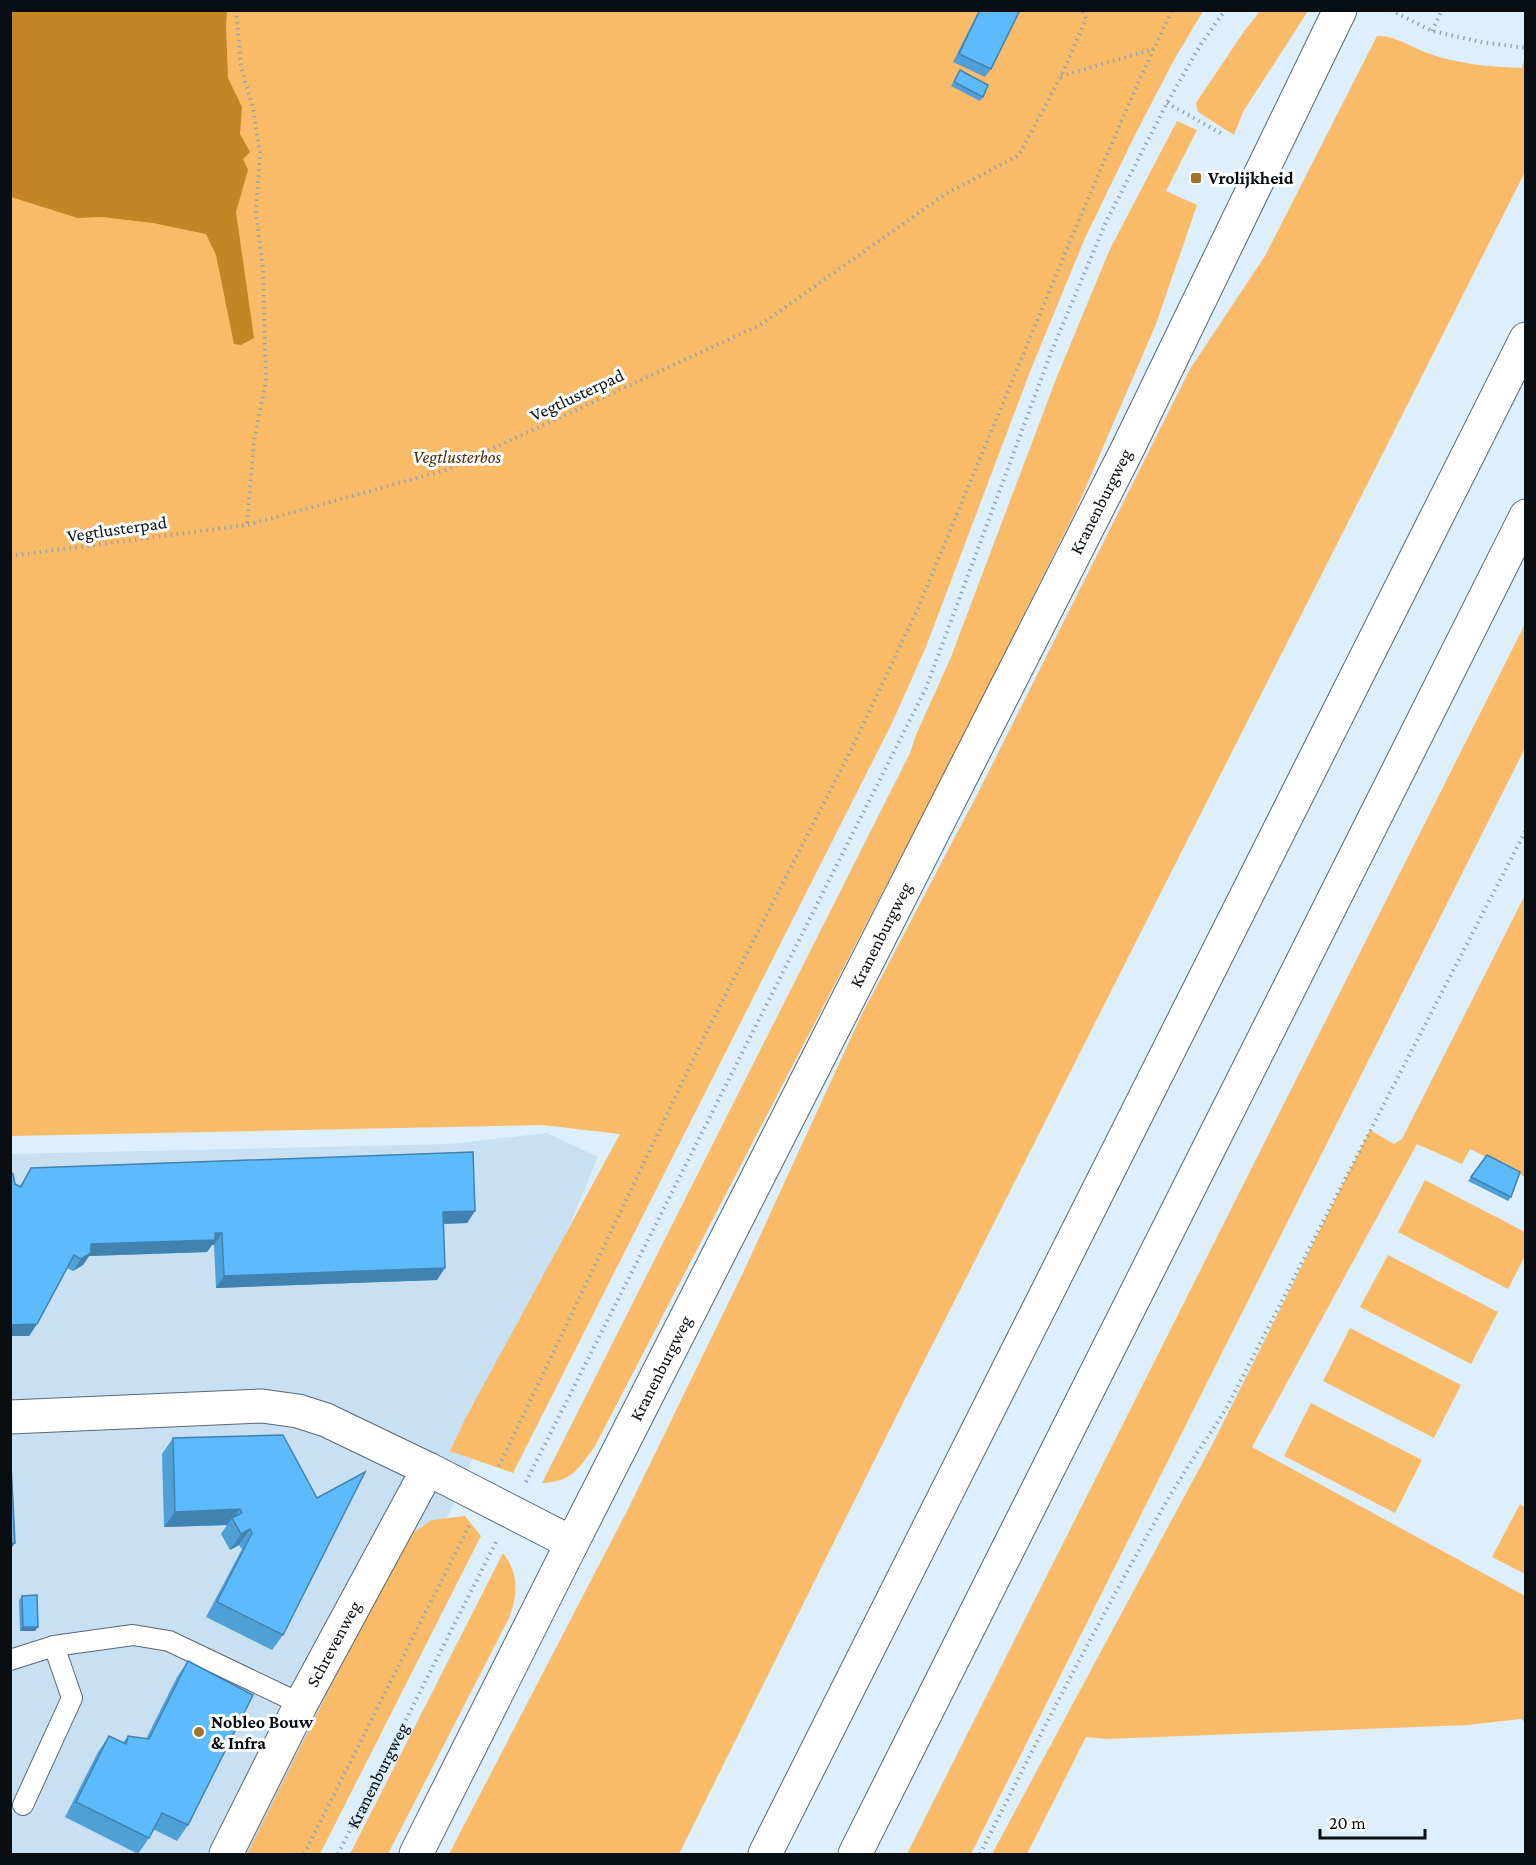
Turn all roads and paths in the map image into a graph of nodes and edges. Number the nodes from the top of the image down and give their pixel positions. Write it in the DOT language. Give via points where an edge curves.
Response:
graph roads {
  1 [pos="236,10"];
  2 [pos="1082,10"];
  3 [pos="1172,10"];
  4 [pos="1225,10"];
  5 [pos="1340,10"];
  6 [pos="1390,10"];
  7 [pos="1442,10"];
  8 [pos="1432,31"];
  9 [pos="1526,48"];
  10 [pos="1154,49"];
  11 [pos="1061,76"];
  12 [pos="1167,103"];
  13 [pos="1224,135"];
  14 [pos="1526,339"];
  15 [pos="1526,516"];
  16 [pos="247,525"];
  17 [pos="10,556"];
  18 [pos="1526,830"];
  19 [pos="10,1417"];
  20 [pos="428,1469"];
  21 [pos="497,1505"];
  22 [pos="572,1543"];
  23 [pos="54,1646"];
  24 [pos="10,1660"];
  25 [pos="301,1704"];
  26 [pos="23,1805"];
  27 [pos="226,1854"];
  28 [pos="304,1854"];
  29 [pos="338,1854"];
  30 [pos="417,1854"];
  31 [pos="765,1854"];
  32 [pos="855,1854"];
  33 [pos="980,1854"];
  1 -- 16 [label="path" via="241,67 260,152 256,213 263,270 266,381 254,440"];
  2 -- 11 [label="path, Vegtlusterpad" via="1086,19"];
  3 -- 10 [label="path"];
  4 -- 12 [label="path, Kranenburgweg"];
  5 -- 22 [label="main road, Kranenburgweg" via="1127,450"];
  6 -- 8 [label="path"];
  7 -- 8 [label="path"];
  8 -- 9 [label="path"];
  10 -- 11 [label="path"];
  10 -- 21 [label="path" via="918,608 852,748 694,1058"];
  11 -- 16 [label="path, Vegtlusterpad" via="1019,155 944,195 760,325 446,470"];
  12 -- 13 [label="path"];
  12 -- 21 [label="path, Kranenburgweg" via="1106,222 1052,350 926,688"];
  14 -- 31 [label="main road"];
  15 -- 32 [label="main road"];
  16 -- 17 [label="path, Vegtlusterpad"];
  18 -- 33 [label="path" via="1227,1407 1169,1497 1116,1592"];
  19 -- 20 [label="main road" via="262,1406 326,1420"];
  20 -- 21 [label="main road"];
  20 -- 25 [label="main road, Schrevenweg"];
  21 -- 22 [label="main road"];
  21 -- 28 [label="path"];
  21 -- 29 [label="path, Kranenburgweg"];
  22 -- 30 [label="main road, Kranenburgweg"];
  23 -- 24 [label="lane"];
  23 -- 25 [label="lane" via="133,1635 169,1641"];
  23 -- 26 [label="lane" via="72,1698"];
  25 -- 27 [label="main road, Schrevenweg"];
}
